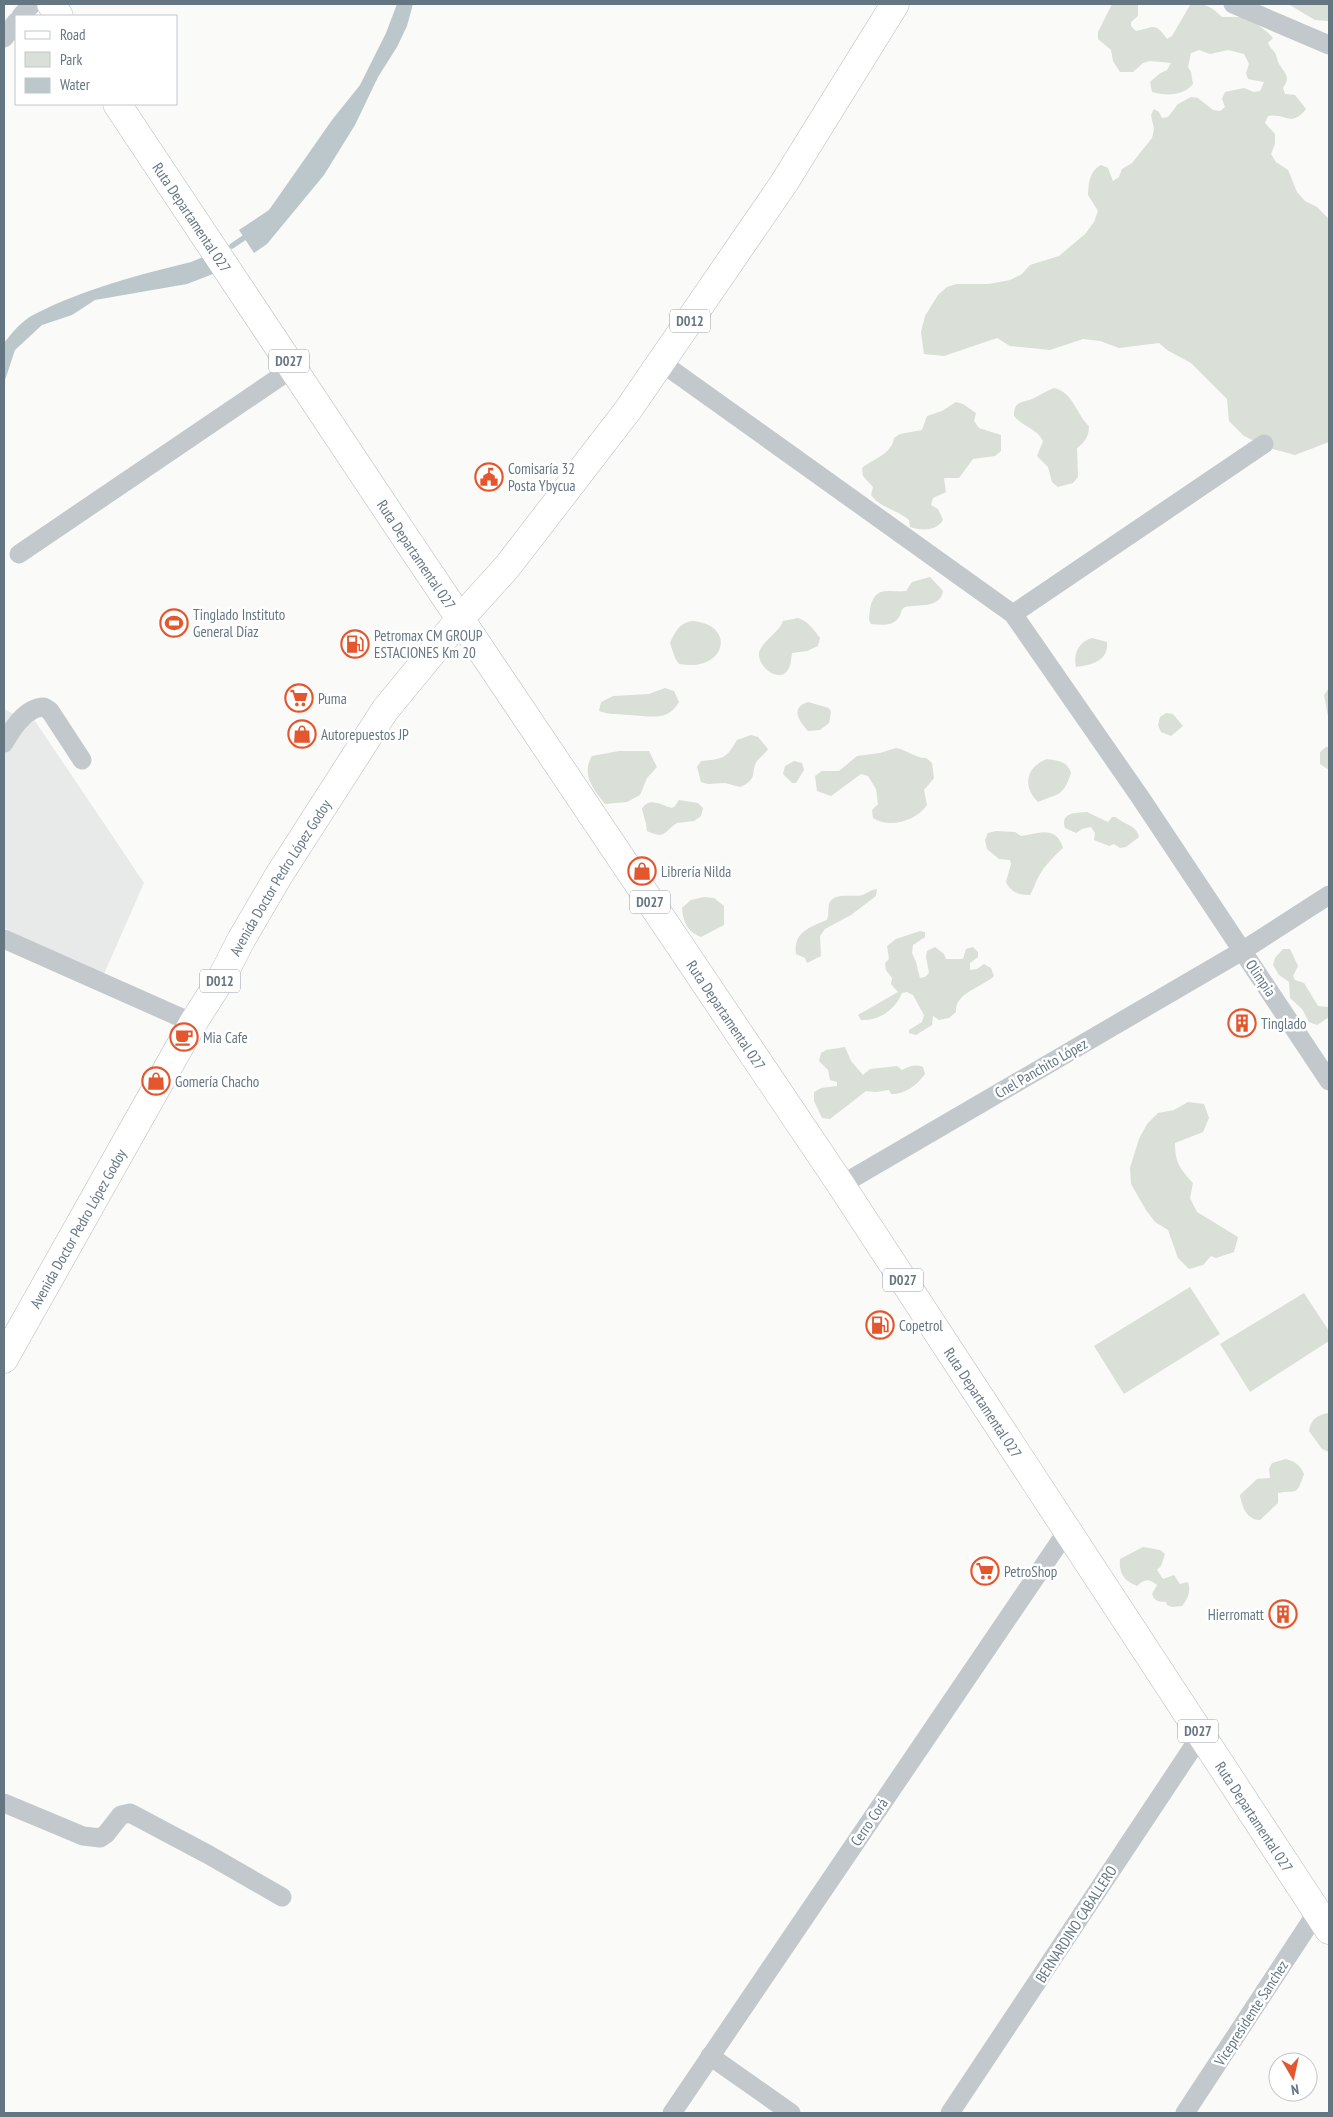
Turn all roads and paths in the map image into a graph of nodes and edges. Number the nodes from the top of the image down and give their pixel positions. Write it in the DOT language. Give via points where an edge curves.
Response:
graph roads {
  1 [pos="32,4"];
  2 [pos="51,4"];
  3 [pos="895,4"];
  4 [pos="1232,4"];
  5 [pos="22,15"];
  6 [pos="58,15"];
  7 [pos="15,23"];
  8 [pos="4,38"];
  9 [pos="1329,45"];
  10 [pos="118,105"];
  11 [pos="662,362"];
  12 [pos="293,368"];
  13 [pos="1264,444"];
  14 [pos="19,554"];
  15 [pos="1013,614"];
  16 [pos="460,619"];
  17 [pos="4,743"];
  18 [pos="82,760"];
  19 [pos="1329,895"];
  20 [pos="4,939"];
  21 [pos="1242,950"];
  22 [pos="193,1023"];
  23 [pos="1329,1081"];
  24 [pos="841,1185"];
  25 [pos="4,1359"];
  26 [pos="1067,1530"];
  27 [pos="1201,1735"];
  28 [pos="4,1803"];
  29 [pos="282,1898"];
  30 [pos="1323,1921"];
  31 [pos="710,2056"];
  32 [pos="672,2113"];
  33 [pos="791,2113"];
  34 [pos="950,2113"];
  35 [pos="1185,2113"];
  1 -- 5 [label="street"];
  2 -- 6 [label="main road"];
  3 -- 11 [label="main road, D012" via="784,183"];
  4 -- 9 [label="street"];
  7 -- 8 [label="street"];
  10 -- 12 [label="main road, Ruta Departamental 027 / D027"];
  11 -- 15 [label="street, Olimpia"];
  11 -- 16 [label="main road, D012" via="507,567"];
  12 -- 14 [label="street"];
  12 -- 16 [label="main road, Ruta Departamental 027 / D027"];
  13 -- 15 [label="street"];
  15 -- 21 [label="street, Olimpia"];
  16 -- 22 [label="main road, Avenida Doctor Pedro López Godoy / D012" via="385,710 279,875"];
  16 -- 24 [label="main road, Ruta Departamental 027 / D027"];
  17 -- 18 [label="street" via="12,728 32,710 44,707 50,711"];
  19 -- 21 [label="street, Cnel Panchito López"];
  20 -- 22 [label="street"];
  21 -- 23 [label="street, Olimpia"];
  21 -- 24 [label="street, Cnel Panchito López"];
  22 -- 25 [label="main road, Avenida Doctor Pedro López Godoy / D012"];
  24 -- 26 [label="main road, Ruta Departamental 027 / D027"];
  26 -- 27 [label="main road, Ruta Departamental 027 / D027"];
  26 -- 31 [label="street, Cerro Corá"];
  27 -- 30 [label="main road, Ruta Departamental 027 / D027"];
  27 -- 34 [label="street, BERNARDINO CABALLERO"];
  28 -- 29 [label="street" via="83,1836 100,1838 121,1815 130,1814"];
  30 -- 35 [label="street, Vicepresidente Sanchez"];
  31 -- 32 [label="street, Cerro Corá"];
  31 -- 33 [label="street"];
}
